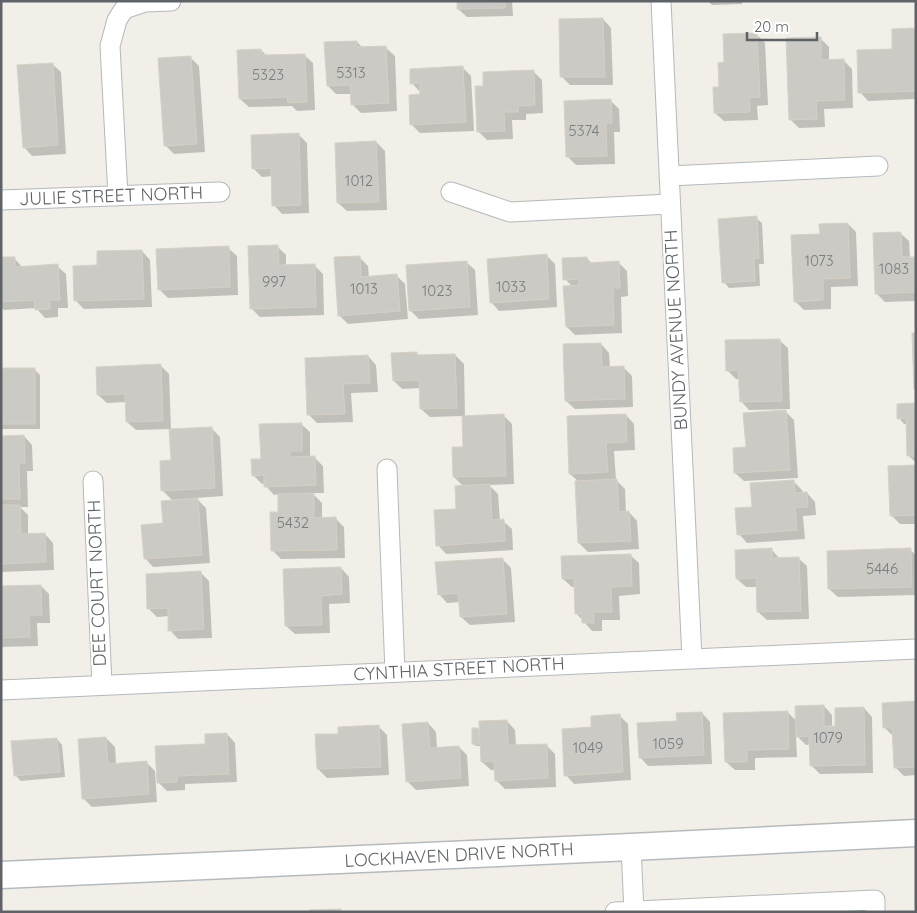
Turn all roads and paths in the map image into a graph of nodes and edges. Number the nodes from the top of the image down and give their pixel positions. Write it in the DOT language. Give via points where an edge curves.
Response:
graph roads {
  1 [pos="171,1"];
  2 [pos="661,1"];
  3 [pos="878,166"];
  4 [pos="669,176"];
  5 [pos="220,192"];
  6 [pos="450,192"];
  7 [pos="118,196"];
  8 [pos="1,200"];
  9 [pos="670,204"];
  10 [pos="387,469"];
  11 [pos="93,482"];
  12 [pos="916,649"];
  13 [pos="692,658"];
  14 [pos="395,672"];
  15 [pos="102,685"];
  16 [pos="1,690"];
  17 [pos="916,833"];
  18 [pos="631,847"];
  19 [pos="1,875"];
  20 [pos="634,911"];
  21 [pos="615,912"];
  22 [pos="875,912"];
  1 -- 7 [label="street" via="145,2 124,9 117,20 110,46"];
  2 -- 4 [label="street, BUNDY AVENUE NORTH"];
  3 -- 4 [label="street"];
  4 -- 9 [label="street, BUNDY AVENUE NORTH"];
  5 -- 7 [label="street, JULIE STREET NORTH"];
  6 -- 9 [label="street" via="510,212"];
  7 -- 8 [label="street, JULIE STREET NORTH"];
  9 -- 13 [label="street, BUNDY AVENUE NORTH"];
  10 -- 14 [label="street"];
  11 -- 15 [label="street, DEE COURT NORTH"];
  12 -- 13 [label="street, CYNTHIA STREET NORTH"];
  13 -- 14 [label="street, CYNTHIA STREET NORTH"];
  14 -- 15 [label="street, CYNTHIA STREET NORTH"];
  15 -- 16 [label="street, CYNTHIA STREET NORTH"];
  17 -- 18 [label="street, LOCKHAVEN DRIVE NORTH"];
  18 -- 19 [label="street, LOCKHAVEN DRIVE NORTH"];
  18 -- 20 [label="street"];
  20 -- 21 [label="street"];
  20 -- 22 [label="street" via="875,900"];
}
